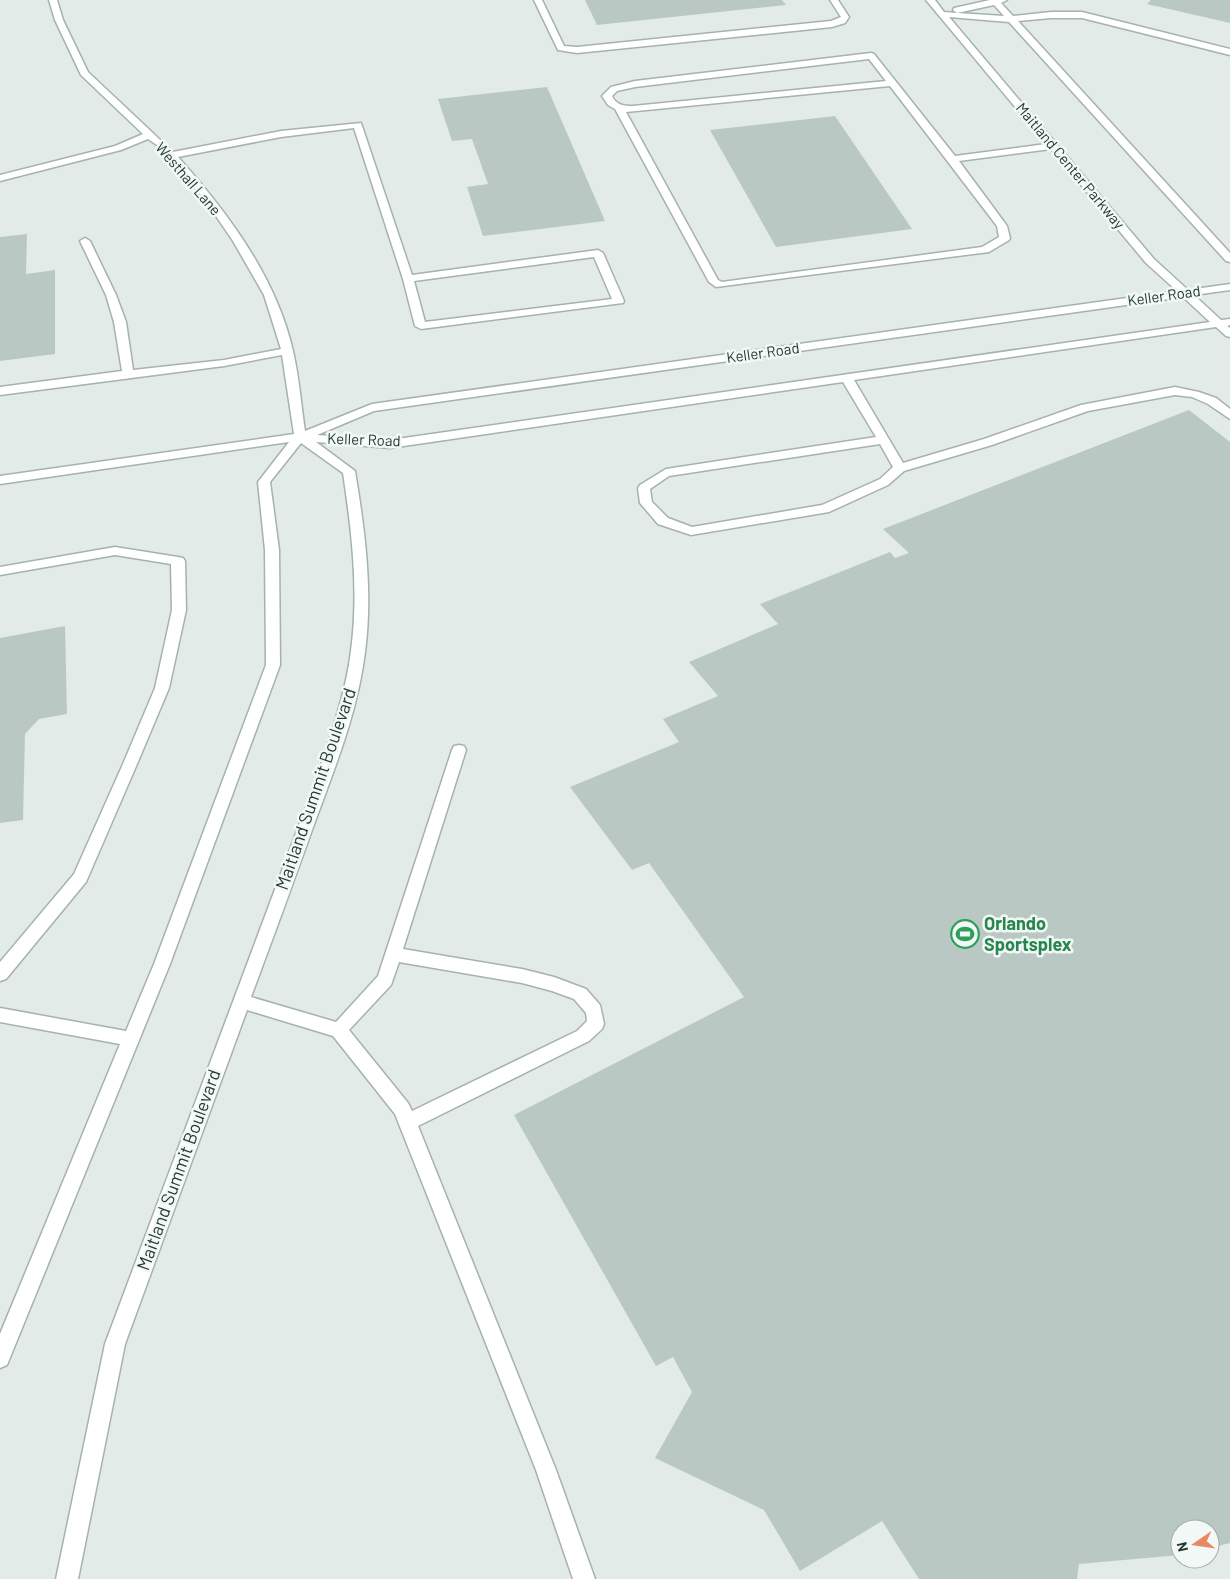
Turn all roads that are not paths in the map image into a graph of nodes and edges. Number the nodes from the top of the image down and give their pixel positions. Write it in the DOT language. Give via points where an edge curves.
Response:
graph roads {
  1 [pos="53,0"];
  2 [pos="538,0"];
  3 [pos="834,0"];
  4 [pos="930,0"];
  5 [pos="998,0"];
  6 [pos="940,14"];
  7 [pos="1010,19"];
  8 [pos="1230,52"];
  9 [pos="892,83"];
  10 [pos="619,108"];
  11 [pos="149,135"];
  12 [pos="1053,146"];
  13 [pos="171,156"];
  14 [pos="952,159"];
  15 [pos="0,178"];
  16 [pos="85,241"];
  17 [pos="1230,259"];
  18 [pos="408,279"];
  19 [pos="1230,287"];
  20 [pos="1185,293"];
  21 [pos="1224,323"];
  22 [pos="1230,334"];
  23 [pos="287,351"];
  24 [pos="128,374"];
  25 [pos="847,378"];
  26 [pos="0,390"];
  27 [pos="1230,416"];
  28 [pos="300,437"];
  29 [pos="884,440"];
  30 [pos="900,468"];
  31 [pos="0,480"];
  32 [pos="0,571"];
  33 [pos="459,750"];
  34 [pos="393,954"];
  35 [pos="0,974"];
  36 [pos="240,1001"];
  37 [pos="0,1015"];
  38 [pos="340,1030"];
  39 [pos="131,1039"];
  40 [pos="408,1122"];
  41 [pos="0,1358"];
  42 [pos="67,1579"];
  43 [pos="584,1579"];
  1 -- 11 [label="street, Westhall Lane" via="58,20 84,73"];
  2 -- 3 [label="street" via="561,48 578,50 832,24 845,17"];
  4 -- 6 [label="street, Maitland Center Parkway"];
  5 -- 6 [label="street"];
  5 -- 7 [label="street"];
  6 -- 7 [label="street"];
  6 -- 12 [label="street, Maitland Center Parkway"];
  7 -- 8 [label="street" via="1082,11"];
  7 -- 17 [label="street"];
  9 -- 10 [label="street" via="654,108"];
  9 -- 10 [label="street" via="871,56 629,85 614,89 607,96"];
  9 -- 14 [label="street"];
  10 -- 14 [label="street" via="714,282 720,285 985,250 996,245 1005,238 1002,226"];
  11 -- 13 [label="street, Westhall Lane"];
  11 -- 15 [label="street" via="118,148"];
  12 -- 14 [label="street"];
  12 -- 20 [label="street, Maitland Center Parkway" via="1150,261"];
  13 -- 18 [label="street" via="281,134 358,125"];
  13 -- 23 [label="street, Westhall Lane" via="209,198 238,241 269,295"];
  16 -- 24 [label="street" via="120,322"];
  18 -- 18 [label="street" via="598,253 619,301 421,326"];
  19 -- 20 [label="street, Keller Road"];
  20 -- 21 [label="street, Maitland Center Parkway"];
  20 -- 28 [label="street, Keller Road" via="372,408"];
  21 -- 22 [label="street, Maitland Center Parkway"];
  21 -- 25 [label="street, Keller Road"];
  23 -- 24 [label="street" via="224,363"];
  23 -- 28 [label="street, Westhall Lane"];
  24 -- 26 [label="street"];
  25 -- 28 [label="street, Keller Road" via="390,444"];
  25 -- 29 [label="street"];
  27 -- 30 [label="street" via="1212,401 1175,391 1085,408"];
  28 -- 31 [label="street, Keller Road"];
  28 -- 36 [label="street, Maitland Summit Boulevard" via="349,472 360,551 360,630 354,676 342,723"];
  28 -- 39 [label="street" via="264,482 272,550 273,665"];
  29 -- 30 [label="street"];
  29 -- 30 [label="street" via="666,473 644,488 646,503 663,521 691,531 824,509 884,482"];
  32 -- 35 [label="street" via="116,551 178,561 179,610 162,688 80,878"];
  33 -- 34 [label="street"];
  34 -- 38 [label="street" via="385,980"];
  34 -- 40 [label="street" via="554,984 580,994 594,1010 596,1024 583,1036"];
  36 -- 38 [label="street"];
  36 -- 42 [label="street, Maitland Summit Boulevard" via="115,1344"];
  37 -- 39 [label="street"];
  38 -- 40 [label="street" via="402,1109"];
  39 -- 41 [label="street"];
  40 -- 43 [label="street" via="546,1470"];
}
